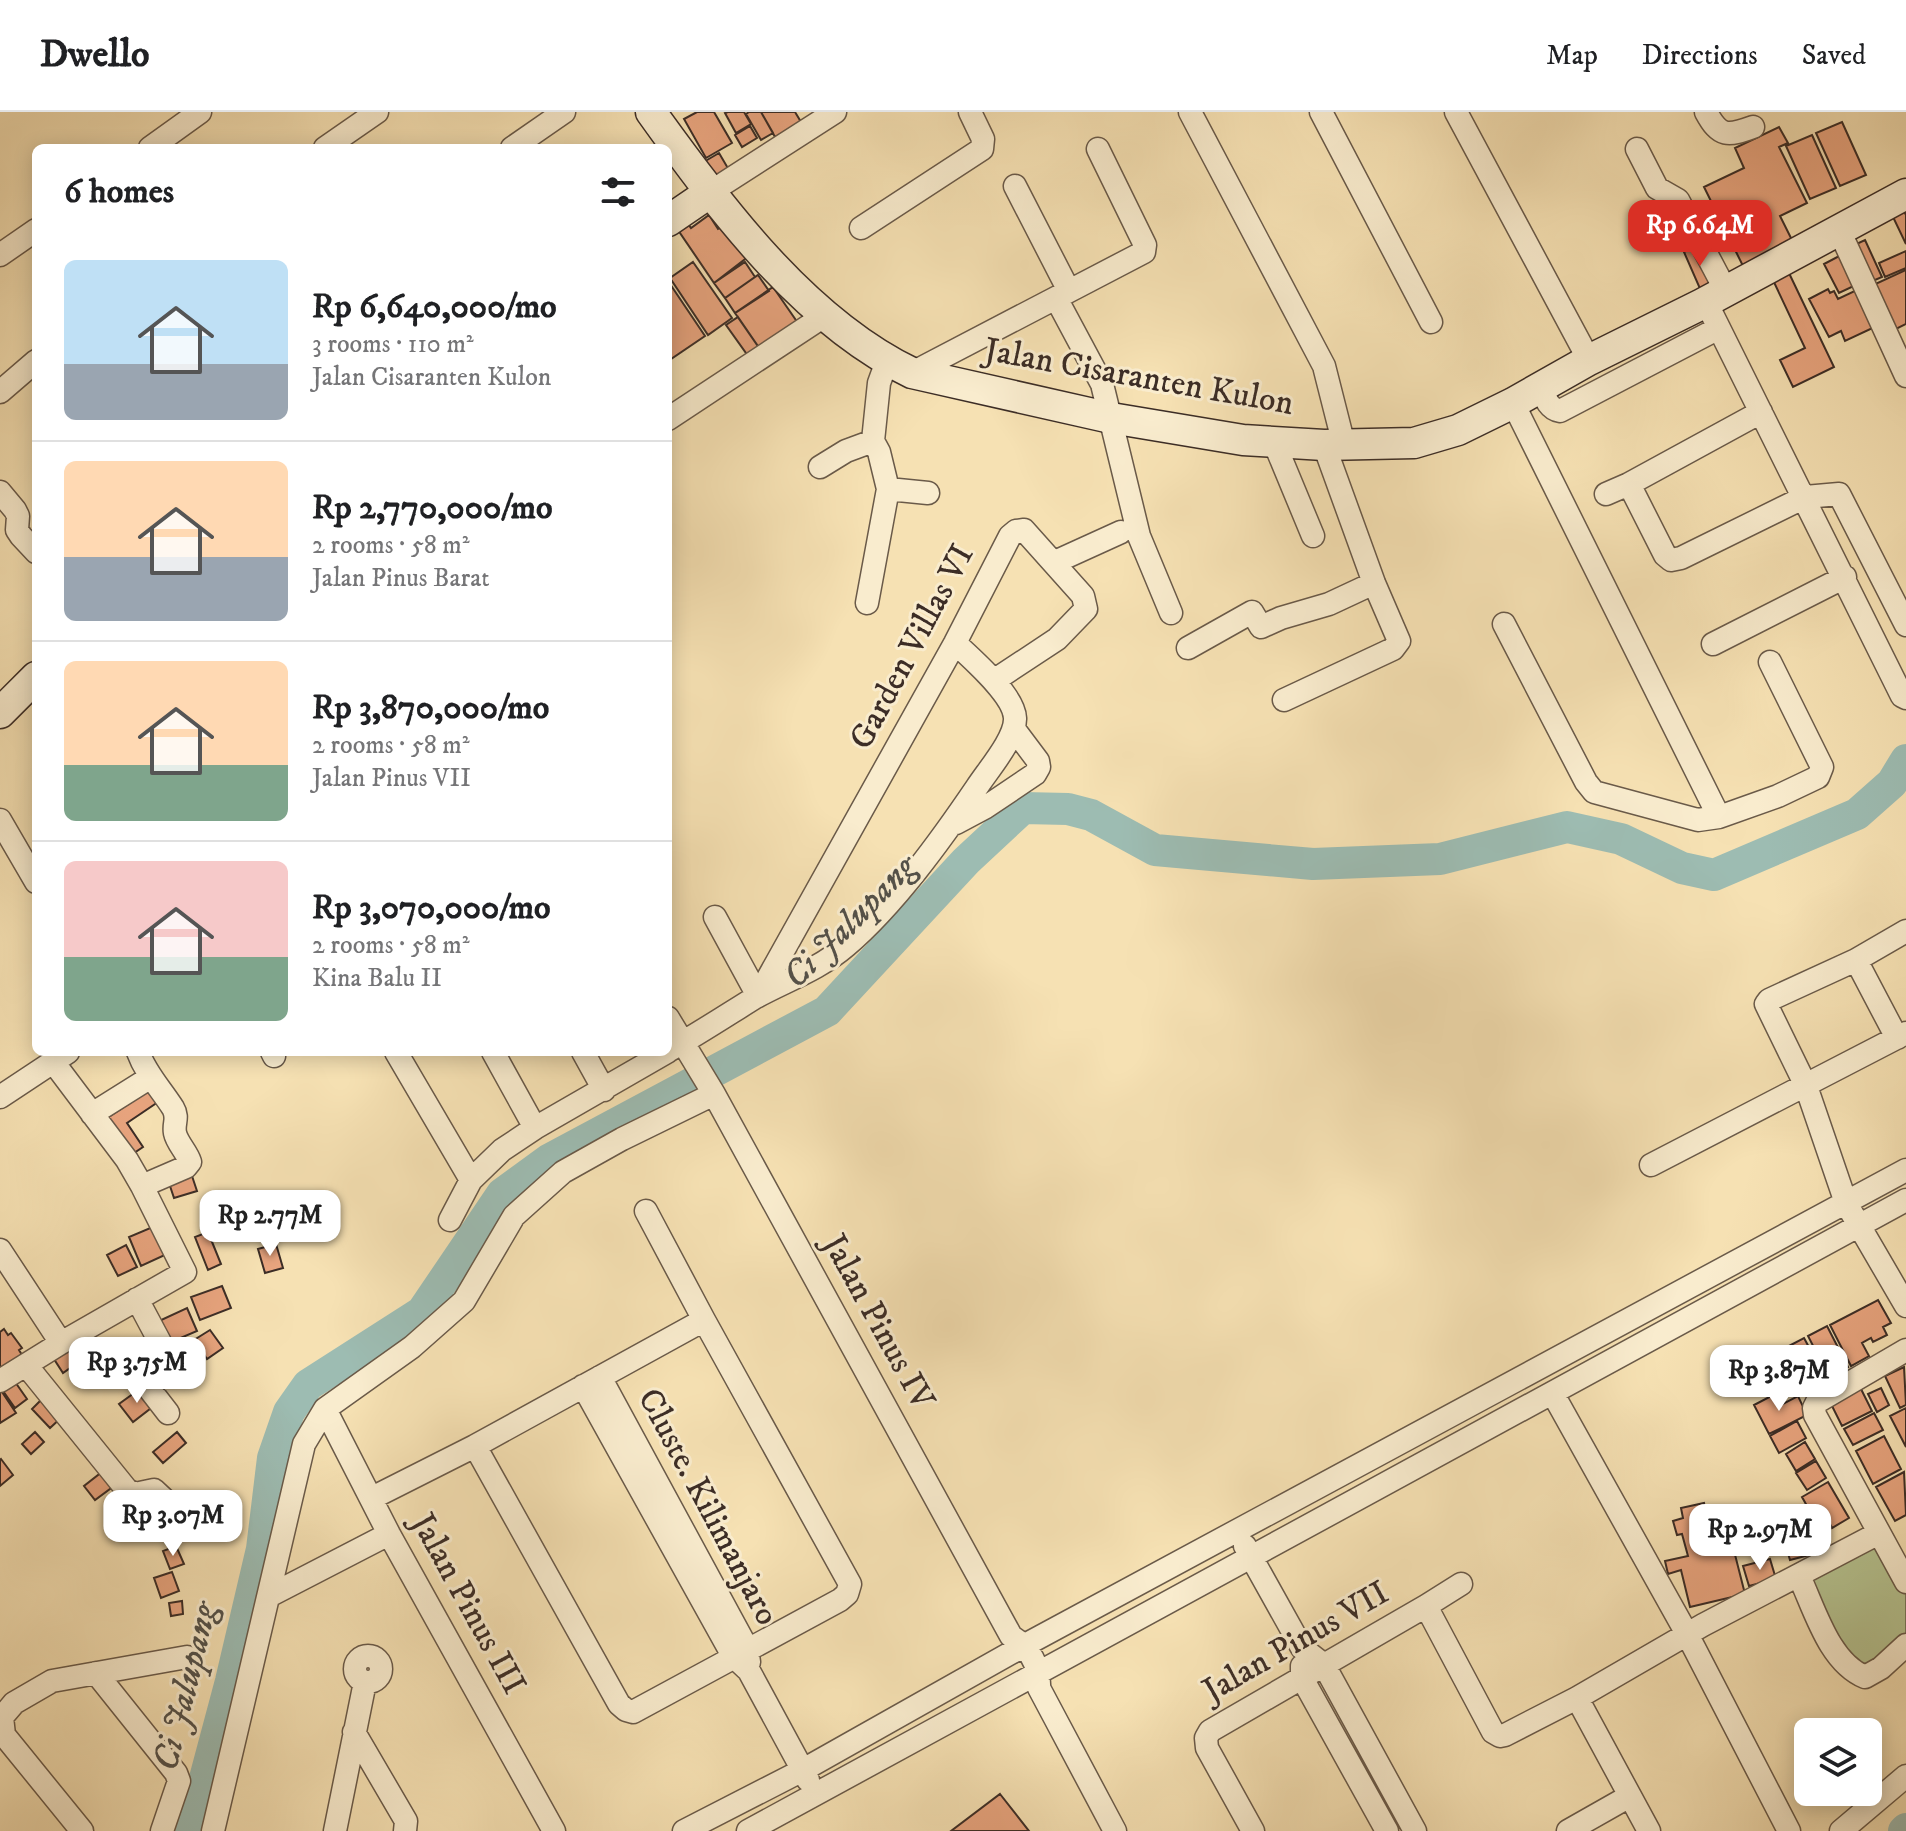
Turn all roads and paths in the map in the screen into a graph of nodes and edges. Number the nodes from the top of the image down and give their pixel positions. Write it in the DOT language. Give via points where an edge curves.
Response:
graph roads {
  1 [pos="200,112"];
  2 [pos="377,112"];
  3 [pos="564,112"];
  4 [pos="651,112"];
  5 [pos="970,112"];
  6 [pos="1190,112"];
  7 [pos="1321,112"];
  8 [pos="1456,112"];
  9 [pos="1706,112"];
  10 [pos="830,113"];
  11 [pos="1753,127"];
  12 [pos="156,144"];
  13 [pos="331,144"];
  14 [pos="518,144"];
  15 [pos="1098,149"];
  16 [pos="1637,149"];
  17 [pos="1015,186"];
  18 [pos="709,193"];
  19 [pos="1906,194"];
  20 [pos="672,218"];
  21 [pos="861,228"];
  22 [pos="1839,230"];
  23 [pos="32,233"];
  24 [pos="0,255"];
  25 [pos="1063,295"];
  26 [pos="1717,307"];
  27 [pos="824,316"];
  28 [pos="1431,322"];
  29 [pos="1589,360"];
  30 [pos="32,364"];
  31 [pos="900,367"];
  32 [pos="1906,376"];
  33 [pos="1541,387"];
  34 [pos="0,392"];
  35 [pos="1513,403"];
  36 [pos="1761,412"];
  37 [pos="672,416"];
  38 [pos="1111,418"];
  39 [pos="873,441"];
  40 [pos="1274,442"];
  41 [pos="1334,445"];
  42 [pos="820,467"];
  43 [pos="1629,484"];
  44 [pos="888,489"];
  45 [pos="0,492"];
  46 [pos="928,493"];
  47 [pos="1606,494"];
  48 [pos="1805,497"];
  49 [pos="1121,532"];
  50 [pos="1313,536"];
  51 [pos="32,547"];
  52 [pos="1055,562"];
  53 [pos="1845,577"];
  54 [pos="1374,583"];
  55 [pos="867,603"];
  56 [pos="1171,613"];
  57 [pos="1504,624"];
  58 [pos="1906,625"];
  59 [pos="955,643"];
  60 [pos="1713,644"];
  61 [pos="1188,648"];
  62 [pos="1770,662"];
  63 [pos="995,680"];
  64 [pos="32,681"];
  65 [pos="1906,698"];
  66 [pos="1284,700"];
  67 [pos="0,713"];
  68 [pos="1014,729"];
  69 [pos="1719,817"];
  70 [pos="0,820"];
  71 [pos="951,826"];
  72 [pos="32,875"];
  73 [pos="715,917"];
  74 [pos="1906,931"];
  75 [pos="1856,960"];
  76 [pos="758,996"];
  77 [pos="1901,1035"];
  78 [pos="677,1049"];
  79 [pos="140,1056"];
  80 [pos="398,1056"];
  81 [pos="495,1056"];
  82 [pos="585,1056"];
  83 [pos="665,1056"];
  84 [pos="61,1058"];
  85 [pos="151,1077"];
  86 [pos="1806,1086"];
  87 [pos="604,1090"];
  88 [pos="712,1090"];
  89 [pos="1,1094"];
  90 [pos="92,1114"];
  91 [pos="535,1128"];
  92 [pos="1651,1165"];
  93 [pos="1906,1170"];
  94 [pos="471,1180"];
  95 [pos="142,1186"];
  96 [pos="1906,1200"];
  97 [pos="1846,1203"];
  98 [pos="646,1211"];
  99 [pos="450,1220"];
  100 [pos="1859,1227"];
  101 [pos="0,1250"];
  102 [pos="137,1299"];
  103 [pos="1906,1306"];
  104 [pos="704,1320"];
  105 [pos="61,1343"];
  106 [pos="1906,1350"];
  107 [pos="1551,1361"];
  108 [pos="26,1365"];
  109 [pos="1526,1375"];
  110 [pos="0,1381"];
  111 [pos="592,1382"];
  112 [pos="1553,1393"];
  113 [pos="325,1409"];
  114 [pos="168,1413"];
  115 [pos="475,1446"];
  116 [pos="372,1498"];
  117 [pos="169,1504"];
  118 [pos="1237,1530"];
  119 [pos="1879,1533"];
  120 [pos="389,1534"];
  121 [pos="1251,1558"];
  122 [pos="1799,1576"];
  123 [pos="1906,1582"];
  124 [pos="1461,1584"];
  125 [pos="269,1596"];
  126 [pos="1426,1606"];
  127 [pos="1687,1634"];
  128 [pos="1015,1645"];
  129 [pos="1906,1645"];
  130 [pos="1302,1648"];
  131 [pos="187,1657"];
  132 [pos="743,1658"];
  133 [pos="1324,1665"];
  134 [pos="96,1673"];
  135 [pos="1302,1678"];
  136 [pos="1034,1681"];
  137 [pos="365,1682"];
  138 [pos="1577,1698"];
  139 [pos="354,1732"];
  140 [pos="803,1770"];
  141 [pos="1906,1776"];
  142 [pos="816,1795"];
  143 [pos="1628,1797"];
  144 [pos="82,1831"];
  145 [pos="162,1831"];
  146 [pos="213,1831"];
  147 [pos="335,1831"];
  148 [pos="405,1831"];
  149 [pos="554,1831"];
  150 [pos="684,1831"];
  151 [pos="748,1831"];
  152 [pos="1115,1831"];
  153 [pos="1253,1831"];
  154 [pos="1387,1831"];
  155 [pos="1415,1831"];
  156 [pos="1568,1831"];
  157 [pos="1649,1831"];
  158 [pos="1789,1831"];
  159 [pos="1841,1831"];
  1 -- 12 [label="street"];
  2 -- 13 [label="street"];
  3 -- 14 [label="street"];
  4 -- 18 [label="main road, Jalan Cisaranten Kulon"];
  5 -- 21 [label="street" via="983,139 982,149"];
  6 -- 41 [label="street" via="1324,366"];
  7 -- 28 [label="street"];
  8 -- 29 [label="street"];
  9 -- 11 [label="street" via="1723,133"];
  10 -- 18 [label="street"];
  15 -- 25 [label="street" via="1144,252"];
  16 -- 26 [label="street" via="1657,188 1678,200"];
  17 -- 25 [label="street"];
  18 -- 20 [label="main road"];
  18 -- 27 [label="main road, Jalan Cisaranten Kulon"];
  19 -- 22 [label="main road, Jalan Cisaranten Kulon"];
  22 -- 26 [label="main road, Jalan Cisaranten Kulon"];
  22 -- 32 [label="street"];
  23 -- 24 [label="street"];
  25 -- 31 [label="street"];
  25 -- 38 [label="street"];
  26 -- 29 [label="main road, Jalan Cisaranten Kulon"];
  26 -- 33 [label="street" via="1560,411 1549,405"];
  26 -- 36 [label="street"];
  27 -- 31 [label="main road, Jalan Cisaranten Kulon"];
  27 -- 37 [label="street"];
  29 -- 33 [label="main road, Jalan Cisaranten Kulon"];
  30 -- 34 [label="street"];
  31 -- 38 [label="main road, Jalan Cisaranten Kulon"];
  31 -- 39 [label="street" via="879,383"];
  33 -- 35 [label="main road, Jalan Cisaranten Kulon"];
  35 -- 41 [label="main road, Jalan Cisaranten Kulon" via="1458,430 1414,443"];
  35 -- 69 [label="street"];
  36 -- 43 [label="street"];
  36 -- 48 [label="street"];
  38 -- 40 [label="main road, Jalan Cisaranten Kulon"];
  38 -- 56 [label="street" via="1139,536"];
  39 -- 42 [label="street"];
  39 -- 44 [label="street"];
  40 -- 41 [label="main road, Jalan Cisaranten Kulon"];
  40 -- 50 [label="street"];
  41 -- 54 [label="street"];
  43 -- 47 [label="street"];
  43 -- 48 [label="street" via="1671,560"];
  44 -- 46 [label="street"];
  44 -- 55 [label="street"];
  45 -- 51 [label="street" via="18,516 17,530"];
  48 -- 53 [label="street"];
  48 -- 58 [label="street" via="1839,494 1844,499"];
  49 -- 52 [label="street"];
  52 -- 59 [label="street, Garden Villas VI" via="1024,530 1016,531"];
  52 -- 63 [label="street, Garden Villas VI" via="1083,596 1086,609 1057,639"];
  53 -- 60 [label="street"];
  53 -- 65 [label="street"];
  54 -- 61 [label="street" via="1261,627 1252,612"];
  54 -- 66 [label="street" via="1397,646"];
  57 -- 69 [label="street" via="1594,792 1698,820"];
  59 -- 63 [label="street"];
  59 -- 76 [label="street, Garden Villas VI"];
  62 -- 69 [label="street" via="1821,773 1778,796"];
  63 -- 68 [label="street" via="1015,715"];
  64 -- 67 [label="main road"];
  68 -- 71 [label="street"];
  68 -- 71 [label="street" via="1038,761 1035,774"];
  70 -- 72 [label="street"];
  71 -- 76 [label="street" via="846,946 805,975"];
  73 -- 76 [label="street"];
  74 -- 75 [label="street"];
  75 -- 77 [label="street"];
  75 -- 86 [label="street" via="1767,1002"];
  76 -- 78 [label="street"];
  77 -- 86 [label="street"];
  78 -- 88 [label="street, Jalan Pinus IV"];
  79 -- 85 [label="street"];
  80 -- 94 [label="street"];
  81 -- 91 [label="street"];
  82 -- 87 [label="street"];
  83 -- 87 [label="street"];
  84 -- 89 [label="street"];
  84 -- 90 [label="street"];
  85 -- 90 [label="street"];
  85 -- 95 [label="street" via="174,1110 175,1134 190,1162"];
  86 -- 92 [label="street"];
  86 -- 97 [label="street"];
  87 -- 91 [label="street"];
  88 -- 113 [label="street" via="563,1172 514,1216 464,1301 412,1347"];
  88 -- 128 [label="street, Jalan Pinus IV"];
  90 -- 95 [label="street"];
  91 -- 94 [label="street"];
  93 -- 97 [label="street"];
  94 -- 99 [label="street"];
  95 -- 102 [label="street" via="185,1272"];
  96 -- 100 [label="street"];
  97 -- 100 [label="street"];
  97 -- 107 [label="street"];
  98 -- 104 [label="street"];
  100 -- 103 [label="street"];
  100 -- 112 [label="street"];
  101 -- 105 [label="street"];
  102 -- 105 [label="street"];
  102 -- 114 [label="street" via="170,1361 151,1386"];
  104 -- 111 [label="street"];
  104 -- 132 [label="street" via="850,1584 840,1600"];
  105 -- 108 [label="street"];
  106 -- 119 [label="street" via="1814,1408"];
  107 -- 109 [label="street"];
  107 -- 112 [label="street"];
  108 -- 110 [label="street"];
  108 -- 117 [label="street" via="127,1490 154,1490"];
  109 -- 112 [label="street"];
  109 -- 118 [label="street"];
  111 -- 115 [label="street"];
  111 -- 132 [label="street, Cluste. Kilimanjaro"];
  112 -- 121 [label="street"];
  112 -- 127 [label="street"];
  113 -- 116 [label="street, Jalan Pinus III"];
  113 -- 125 [label="street" via="304,1444"];
  115 -- 116 [label="street"];
  115 -- 132 [label="street" via="626,1710 633,1712"];
  116 -- 120 [label="street, Jalan Pinus III"];
  118 -- 121 [label="street"];
  118 -- 128 [label="street"];
  119 -- 122 [label="street, Jalan Pinus VII"];
  119 -- 123 [label="street"];
  120 -- 125 [label="street"];
  120 -- 149 [label="street, Jalan Pinus III"];
  121 -- 130 [label="street"];
  121 -- 136 [label="street"];
  122 -- 127 [label="street, Jalan Pinus VII"];
  122 -- 129 [label="street" via="1830,1643 1855,1673 1865,1677"];
  124 -- 126 [label="street"];
  125 -- 146 [label="street"];
  126 -- 133 [label="street, Jalan Pinus VII"];
  126 -- 138 [label="street, Jalan Pinus VII" via="1493,1732 1505,1735"];
  127 -- 138 [label="street, Jalan Pinus VII"];
  127 -- 158 [label="street"];
  128 -- 136 [label="street, Jalan Pinus IV"];
  128 -- 140 [label="street"];
  130 -- 133 [label="street"];
  130 -- 135 [label="street"];
  131 -- 134 [label="street"];
  132 -- 140 [label="street, Cluste. Kilimanjaro"];
  133 -- 135 [label="street, Jalan Pinus VII"];
  133 -- 155 [label="street"];
  134 -- 144 [label="street" via="52,1681 14,1703 2,1717 4,1735"];
  134 -- 145 [label="street" via="176,1773 179,1781"];
  135 -- 153 [label="street, Jalan Pinus VII" via="1206,1738"];
  135 -- 154 [label="street"];
  136 -- 142 [label="street"];
  136 -- 152 [label="street, Jalan Pinus IV"];
  137 -- 139 [label="street"];
  138 -- 143 [label="street"];
  139 -- 147 [label="street"];
  139 -- 148 [label="street" via="406,1821"];
  140 -- 142 [label="street, Cluste. Kilimanjaro"];
  140 -- 150 [label="street"];
  141 -- 159 [label="street"];
  142 -- 151 [label="street"];
  143 -- 156 [label="street"];
  143 -- 157 [label="street"];
}
